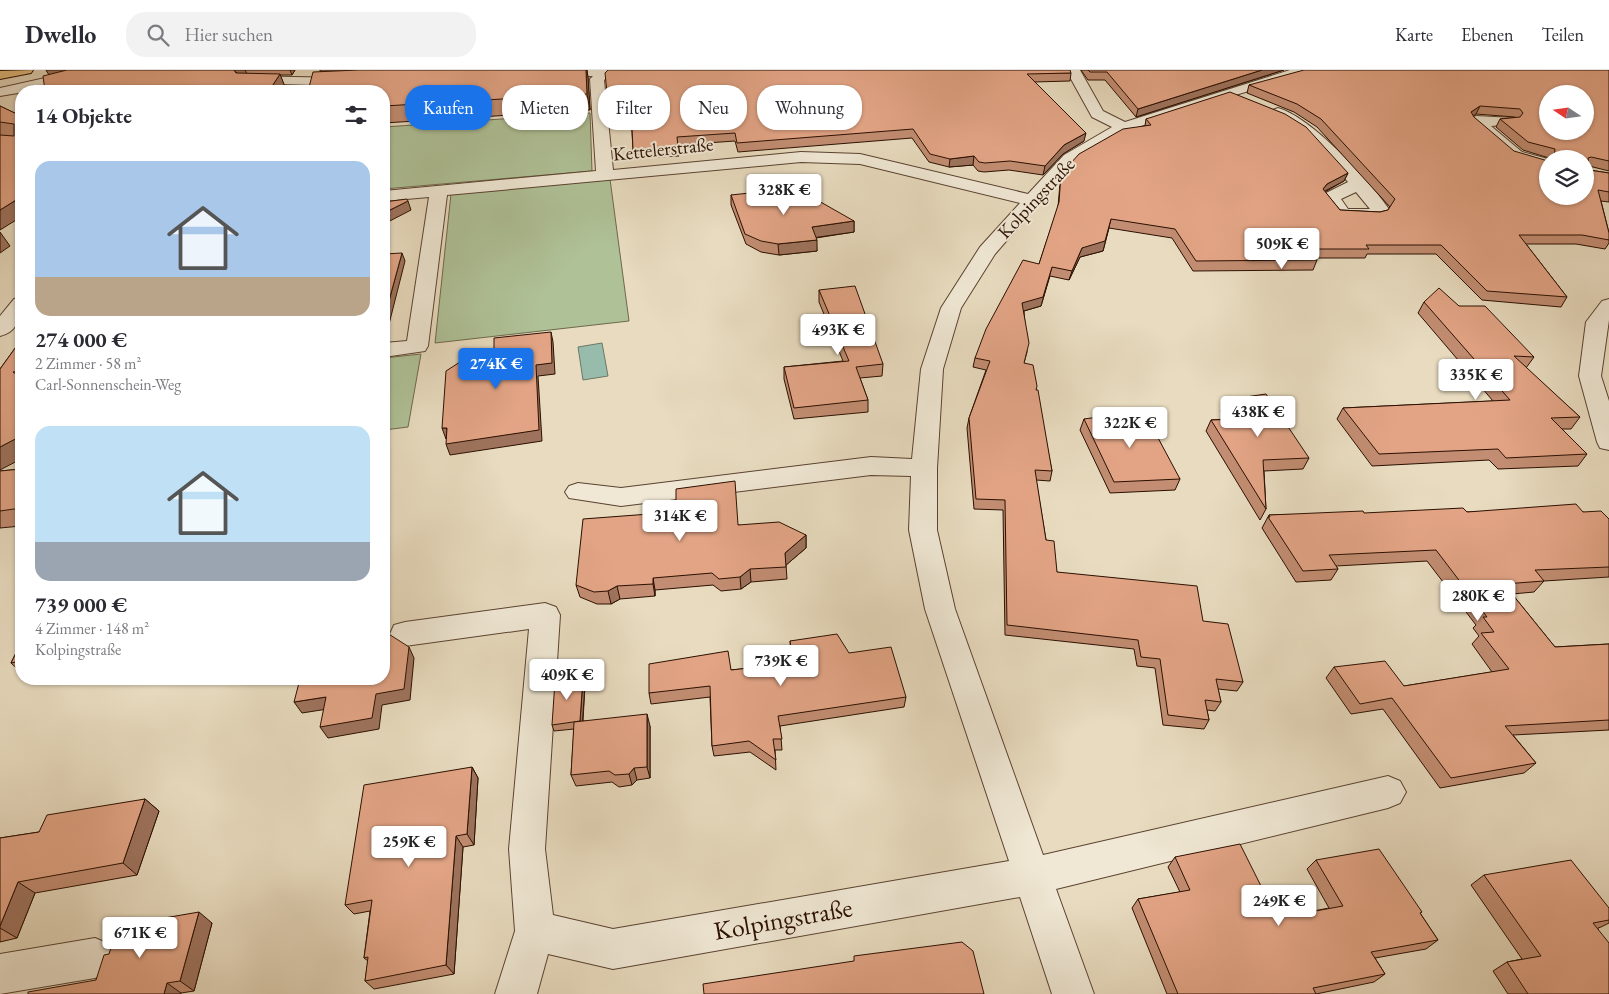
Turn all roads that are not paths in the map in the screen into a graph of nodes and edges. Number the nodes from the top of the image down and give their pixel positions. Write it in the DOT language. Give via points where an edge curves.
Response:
graph roads {
  1 [pos="26,70"];
  2 [pos="99,70"];
  3 [pos="260,70"];
  4 [pos="608,70"];
  5 [pos="1073,70"];
  6 [pos="1305,70"];
  7 [pos="538,74"];
  8 [pos="0,76"];
  9 [pos="360,81"];
  10 [pos="42,85"];
  11 [pos="15,91"];
  12 [pos="0,92"];
  13 [pos="1227,93"];
  14 [pos="1509,121"];
  15 [pos="1124,127"];
  16 [pos="1539,163"];
  17 [pos="605,176"];
  18 [pos="1357,184"];
  19 [pos="439,191"];
  20 [pos="390,195"];
  21 [pos="1031,200"];
  22 [pos="1609,305"];
  23 [pos="15,311"];
  24 [pos="0,330"];
  25 [pos="390,349"];
  26 [pos="1609,442"];
  27 [pos="924,468"];
  28 [pos="578,492"];
  29 [pos="405,634"];
  30 [pos="1388,792"];
  31 [pos="1032,876"];
  32 [pos="535,931"];
  33 [pos="95,958"];
  34 [pos="0,974"];
  35 [pos="516,994"];
  36 [pos="1073,994"];
  1 -- 8 [label="main road"];
  2 -- 10 [label="street"];
  3 -- 9 [label="street" via="241,84"];
  4 -- 7 [label="street"];
  4 -- 17 [label="street" via="597,79"];
  5 -- 15 [label="street" via="1097,114"];
  6 -- 13 [label="street, Kolpingstraße"];
  11 -- 12 [label="street"];
  13 -- 15 [label="street, Kolpingstraße"];
  13 -- 18 [label="street" via="1288,117 1310,131"];
  14 -- 16 [label="street" via="1476,121 1516,155"];
  15 -- 21 [label="street, Kolpingstraße" via="1070,158"];
  17 -- 19 [label="street, Kettelerstraße"];
  17 -- 21 [label="street, Kettelerstraße" via="801,156 831,157 860,160"];
  19 -- 20 [label="street, Kettelerstraße"];
  19 -- 25 [label="street" via="417,346"];
  21 -- 27 [label="street, Kolpingstraße" via="987,251 951,308 932,369"];
  22 -- 26 [label="street" via="1597,322 1590,376"];
  23 -- 24 [label="street"];
  27 -- 28 [label="street" via="871,466 621,497"];
  27 -- 31 [label="street, Kolpingstraße" via="923,530 940,609"];
  29 -- 32 [label="street" via="545,615 527,849"];
  30 -- 31 [label="street"];
  31 -- 32 [label="street, Kolpingstraße" via="613,949"];
  31 -- 36 [label="street, Kolpingstraße"];
  32 -- 35 [label="street"];
  33 -- 34 [label="street"];
}
